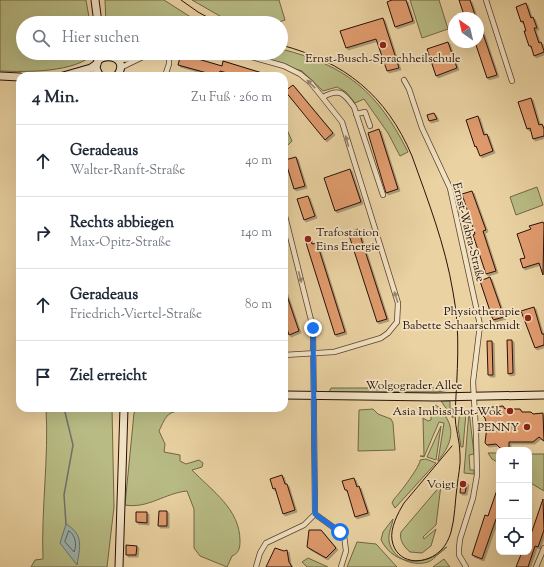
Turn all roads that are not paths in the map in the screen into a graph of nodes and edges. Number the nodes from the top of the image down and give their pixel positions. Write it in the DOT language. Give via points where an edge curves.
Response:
graph roads {
  1 [pos="95,0"];
  2 [pos="486,0"];
  3 [pos="97,16"];
  4 [pos="99,60"];
  5 [pos="114,60"];
  6 [pos="169,60"];
  7 [pos="262,60"];
  8 [pos="97,64"];
  9 [pos="77,72"];
  10 [pos="98,72"];
  11 [pos="116,72"];
  12 [pos="167,72"];
  13 [pos="0,76"];
  14 [pos="16,77"];
  15 [pos="404,80"];
  16 [pos="512,81"];
  17 [pos="323,97"];
  18 [pos="356,114"];
  19 [pos="370,126"];
  20 [pos="382,195"];
  21 [pos="288,228"];
  22 [pos="314,354"];
  23 [pos="288,355"];
  24 [pos="288,395"];
  25 [pos="544,395"];
  26 [pos="314,396"];
  27 [pos="474,396"];
  28 [pos="124,412"];
  29 [pos="315,514"];
  30 [pos="544,548"];
  31 [pos="119,567"];
  32 [pos="256,567"];
  33 [pos="341,567"];
  34 [pos="466,567"];
  35 [pos="536,567"];
  1 -- 3 [label="main road"];
  2 -- 16 [label="street"];
  4 -- 8 [label="main road"];
  5 -- 11 [label="main road"];
  6 -- 12 [label="street"];
  17 -- 7 [label="street, one-way" via="300,74"];
  8 -- 9 [label="main road"];
  8 -- 10 [label="main road"];
  13 -- 14 [label="main road"];
  15 -- 27 [label="street, Ernst-Wabra-Straße" via="422,128 450,188 467,258 480,325 472,382"];
  17 -- 18 [label="street" via="333,92 346,96"];
  22 -- 17 [label="street, one-way" via="334,352 381,338 397,322 398,303 342,122"];
  18 -- 19 [label="street" via="365,112"];
  18 -- 20 [label="street"];
  21 -- 22 [label="street, one-way" via="313,328"];
  22 -- 23 [label="street"];
  22 -- 26 [label="street"];
  24 -- 26 [label="main road, Wolgograder Allee"];
  25 -- 27 [label="main road, Wolgograder Allee"];
  26 -- 27 [label="main road, Wolgograder Allee"];
  26 -- 29 [label="street"];
  27 -- 34 [label="street, Ernst-Wabra-Straße" via="477,475 459,548 459,556"];
  28 -- 31 [label="main road"];
  29 -- 32 [label="street" via="304,525 266,543"];
  29 -- 33 [label="street" via="344,535 346,551"];
  30 -- 35 [label="street"];
}
